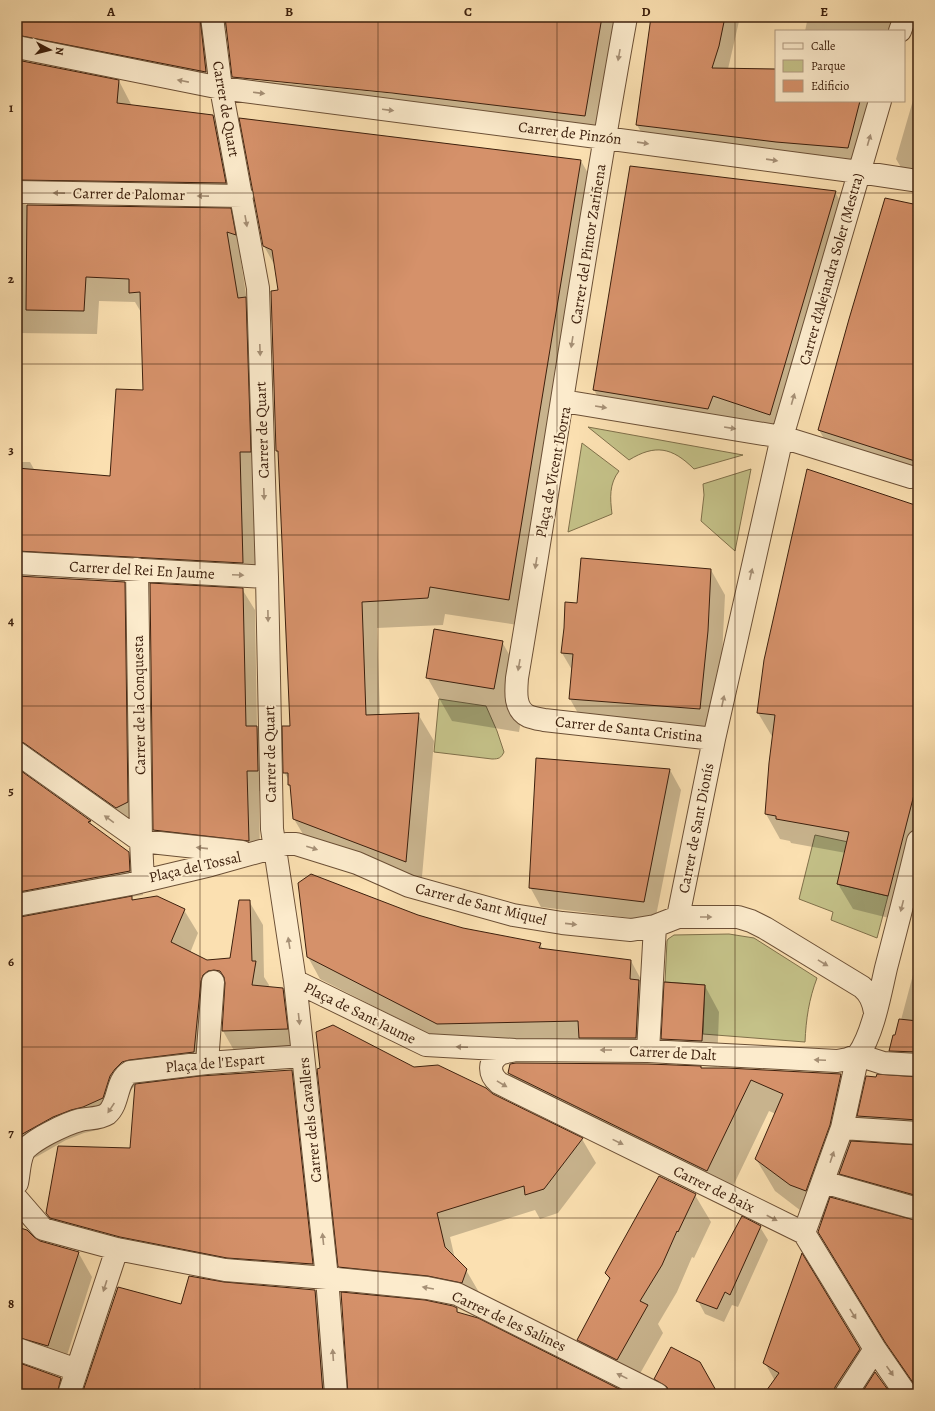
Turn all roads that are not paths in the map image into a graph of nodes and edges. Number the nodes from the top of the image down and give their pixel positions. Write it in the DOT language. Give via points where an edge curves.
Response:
graph roads {
  1 [pos="212,17"];
  2 [pos="626,17"];
  3 [pos="905,17"];
  4 [pos="900,30"];
  5 [pos="17,47"];
  6 [pos="221,88"];
  7 [pos="880,102"];
  8 [pos="604,138"];
  9 [pos="859,172"];
  10 [pos="918,181"];
  11 [pos="17,192"];
  12 [pos="242,196"];
  13 [pos="563,400"];
  14 [pos="782,437"];
  15 [pos="911,477"];
  16 [pos="17,563"];
  17 [pos="137,569"];
  18 [pos="267,577"];
  19 [pos="544,720"];
  20 [pos="714,739"];
  21 [pos="17,753"];
  22 [pos="918,841"];
  23 [pos="141,842"];
  24 [pos="265,850"];
  25 [pos="143,881"];
  26 [pos="17,905"];
  27 [pos="678,917"];
  28 [pos="654,926"];
  29 [pos="295,981"];
  30 [pos="213,982"];
  31 [pos="875,1012"];
  32 [pos="426,1045"];
  33 [pos="515,1050"];
  34 [pos="648,1051"];
  35 [pos="858,1055"];
  36 [pos="303,1056"];
  37 [pos="207,1063"];
  38 [pos="918,1065"];
  39 [pos="842,1128"];
  40 [pos="918,1133"];
  41 [pos="824,1182"];
  42 [pos="17,1183"];
  43 [pos="17,1199"];
  44 [pos="918,1209"];
  45 [pos="804,1233"];
  46 [pos="118,1248"];
  47 [pos="327,1278"];
  48 [pos="17,1349"];
  49 [pos="875,1349"];
  50 [pos="77,1370"];
  51 [pos="69,1394"];
  52 [pos="336,1394"];
  53 [pos="657,1394"];
  54 [pos="846,1394"];
  55 [pos="906,1394"];
  1 -- 6 [label="street, Carrer de Quart"];
  2 -- 8 [label="street, Carrer del Pintor Zariñena, one-way"];
  3 -- 4 [label="street"];
  6 -- 5 [label="street, Carrer de Pinzón, one-way"];
  6 -- 8 [label="street, Carrer de Pinzón, one-way"];
  6 -- 12 [label="street, Carrer de Quart"];
  9 -- 7 [label="street, Carrer d'Alejandra Soler (Mestra), one-way"];
  8 -- 9 [label="street, Carrer de Pinzón, one-way"];
  8 -- 13 [label="street, Carrer del Pintor Zariñena, one-way"];
  9 -- 10 [label="street, Carrer de Pinzón"];
  14 -- 9 [label="street, Carrer d'Alejandra Soler (Mestra), one-way"];
  12 -- 11 [label="street, Carrer de Palomar, one-way"];
  12 -- 18 [label="street, Carrer de Quart, one-way" via="258,288"];
  13 -- 14 [label="street, Plaça de Vicent Iborra, one-way"];
  13 -- 19 [label="street, Plaça de Vicent Iborra, one-way" via="517,678 516,697 521,709 528,716"];
  14 -- 15 [label="street, Plaça de Vicent Iborra"];
  20 -- 14 [label="street, one-way"];
  16 -- 17 [label="street, Carrer del Rei En Jaume"];
  17 -- 18 [label="street, Carrer del Rei En Jaume, one-way"];
  17 -- 23 [label="street, Carrer de la Conquesta"];
  18 -- 24 [label="street, Carrer de Quart, one-way" via="271,813"];
  19 -- 20 [label="street, Carrer de Santa Cristina"];
  20 -- 27 [label="street, Carrer de Sant Dionís"];
  23 -- 21 [label="street, one-way"];
  22 -- 31 [label="street, one-way"];
  24 -- 23 [label="street, Plaça del Tossal, one-way"];
  23 -- 25 [label="street, Plaça del Tossal"];
  24 -- 25 [label="street, Plaça del Tossal"];
  24 -- 28 [label="street, Carrer de Sant Miquel, one-way" via="296,844 357,863 409,886 514,915 562,924 631,930"];
  29 -- 24 [label="street, Carrer dels Cavallers, one-way"];
  25 -- 26 [label="street"];
  27 -- 28 [label="street, Carrer de Sant Miquel"];
  27 -- 31 [label="street, Carrer de Sant Miquel, one-way" via="738,917 751,921 862,987 868,992"];
  28 -- 34 [label="street"];
  29 -- 32 [label="street, Plaça de Sant Jaume"];
  29 -- 36 [label="street, Carrer dels Cavallers, one-way"];
  30 -- 37 [label="street"];
  31 -- 35 [label="street" via="866,1041"];
  33 -- 32 [label="street, Carrer de Dalt, one-way"];
  34 -- 33 [label="street, Carrer de Dalt, one-way"];
  33 -- 45 [label="street, Carrer de Baix, one-way" via="502,1053 493,1062 493,1078 499,1083"];
  35 -- 34 [label="street, Carrer de Dalt, one-way" via="836,1061"];
  35 -- 38 [label="street" via="883,1063"];
  35 -- 39 [label="street"];
  36 -- 37 [label="street, Plaça de l'Espart"];
  47 -- 36 [label="street, Carrer dels Cavallers, one-way"];
  37 -- 42 [label="street, Plaça de l'Espart, one-way" via="127,1073 120,1083 113,1107 107,1114 76,1121 29,1145 23,1153"];
  39 -- 40 [label="street"];
  41 -- 39 [label="street, one-way"];
  41 -- 44 [label="street"];
  41 -- 45 [label="street"];
  43 -- 46 [label="street, Carrer de les Salines" via="43,1229"];
  45 -- 49 [label="street, one-way"];
  46 -- 47 [label="street, Carrer de les Salines" via="225,1270"];
  46 -- 50 [label="street, one-way"];
  52 -- 47 [label="street, Carrer dels Cavallers, one-way"];
  53 -- 47 [label="street, Carrer de les Salines, one-way" via="457,1294 427,1288"];
  48 -- 50 [label="street"];
  49 -- 54 [label="street"];
  49 -- 55 [label="street, one-way"];
  50 -- 51 [label="street"];
}
